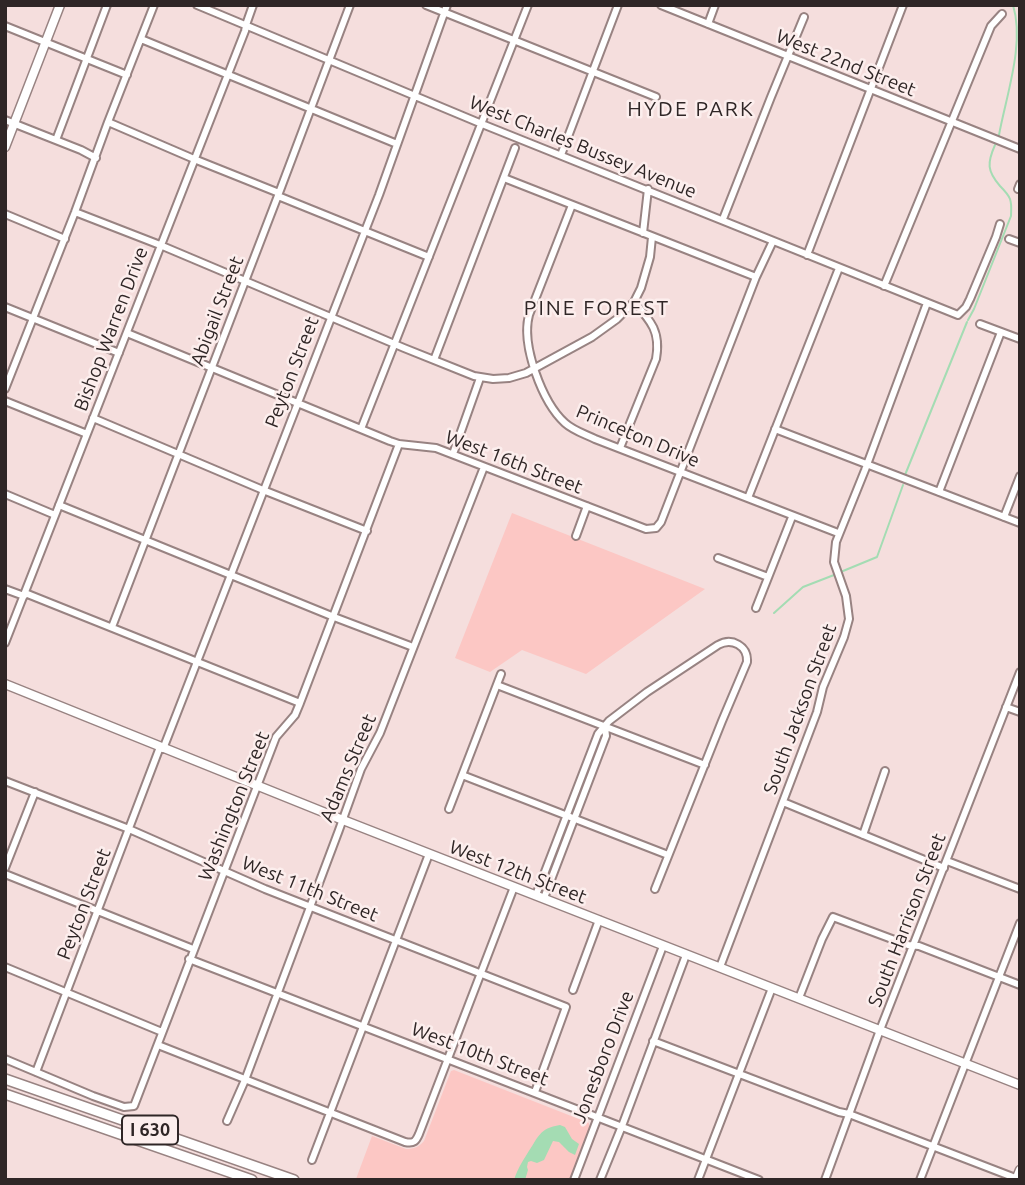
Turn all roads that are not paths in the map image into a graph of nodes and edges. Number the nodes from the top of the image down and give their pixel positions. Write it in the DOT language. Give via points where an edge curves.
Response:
graph roads {
  1 [pos="60,5"];
  2 [pos="107,5"];
  3 [pos="154,5"];
  4 [pos="197,5"];
  5 [pos="253,5"];
  6 [pos="350,5"];
  7 [pos="426,5"];
  8 [pos="528,5"];
  9 [pos="618,5"];
  10 [pos="661,5"];
  11 [pos="715,5"];
  12 [pos="900,6"];
  13 [pos="445,9"];
  14 [pos="1002,14"];
  15 [pos="804,18"];
  16 [pos="708,24"];
  17 [pos="5,26"];
  18 [pos="246,26"];
  19 [pos="141,39"];
  20 [pos="514,40"];
  21 [pos="45,42"];
  22 [pos="788,57"];
  23 [pos="86,58"];
  24 [pos="329,60"];
  25 [pos="592,71"];
  26 [pos="127,75"];
  27 [pos="228,75"];
  28 [pos="871,89"];
  29 [pos="414,96"];
  30 [pos="656,97"];
  31 [pos="311,110"];
  32 [pos="10,122"];
  33 [pos="108,122"];
  34 [pos="951,122"];
  35 [pos="482,124"];
  36 [pos="56,140"];
  37 [pos="397,144"];
  38 [pos="5,147"];
  39 [pos="515,148"];
  40 [pos="1020,149"];
  41 [pos="561,155"];
  42 [pos="96,158"];
  43 [pos="194,159"];
  44 [pos="504,178"];
  45 [pos="648,189"];
  46 [pos="279,195"];
  47 [pos="572,205"];
  48 [pos="75,212"];
  49 [pos="5,214"];
  50 [pos="723,219"];
  51 [pos="1000,224"];
  52 [pos="364,232"];
  53 [pos="643,233"];
  54 [pos="652,237"];
  55 [pos="65,239"];
  56 [pos="1009,239"];
  57 [pos="773,241"];
  58 [pos="1020,243"];
  59 [pos="160,245"];
  60 [pos="807,255"];
  61 [pos="429,257"];
  62 [pos="839,268"];
  63 [pos="756,277"];
  64 [pos="245,281"];
  65 [pos="884,286"];
  66 [pos="634,302"];
  67 [pos="927,303"];
  68 [pos="5,307"];
  69 [pos="331,317"];
  70 [pos="33,318"];
  71 [pos="980,324"];
  72 [pos="1001,331"];
  73 [pos="127,333"];
  74 [pos="1020,339"];
  75 [pos="395,343"];
  76 [pos="119,353"];
  77 [pos="434,360"];
  78 [pos="211,369"];
  79 [pos="534,369"];
  80 [pos="480,378"];
  81 [pos="5,389"];
  82 [pos="5,401"];
  83 [pos="297,403"];
  84 [pos="93,418"];
  85 [pos="361,429"];
  86 [pos="775,429"];
  87 [pos="87,434"];
  88 [pos="399,444"];
  89 [pos="620,448"];
  90 [pos="178,454"];
  91 [pos="453,454"];
  92 [pos="867,464"];
  93 [pos="484,467"];
  94 [pos="681,472"];
  95 [pos="1020,476"];
  96 [pos="263,490"];
  97 [pos="939,492"];
  98 [pos="5,494"];
  99 [pos="748,498"];
  100 [pos="59,505"];
  101 [pos="587,506"];
  102 [pos="55,515"];
  103 [pos="792,517"];
  104 [pos="1004,517"];
  105 [pos="1020,523"];
  106 [pos="367,531"];
  107 [pos="838,533"];
  108 [pos="576,536"];
  109 [pos="144,541"];
  110 [pos="718,558"];
  111 [pos="230,575"];
  112 [pos="768,577"];
  113 [pos="5,589"];
  114 [pos="24,594"];
  115 [pos="756,608"];
  116 [pos="334,617"];
  117 [pos="111,627"];
  118 [pos="5,643"];
  119 [pos="414,647"];
  120 [pos="196,662"];
  121 [pos="1020,672"];
  122 [pos="501,674"];
  123 [pos="5,684"];
  124 [pos="497,685"];
  125 [pos="300,703"];
  126 [pos="1006,707"];
  127 [pos="1020,712"];
  128 [pos="605,727"];
  129 [pos="162,748"];
  130 [pos="705,765"];
  131 [pos="886,771"];
  132 [pos="463,775"];
  133 [pos="5,781"];
  134 [pos="257,786"];
  135 [pos="35,792"];
  136 [pos="783,802"];
  137 [pos="449,809"];
  138 [pos="566,815"];
  139 [pos="575,819"];
  140 [pos="343,820"];
  141 [pos="129,830"];
  142 [pos="863,835"];
  143 [pos="429,854"];
  144 [pos="668,855"];
  145 [pos="945,864"];
  146 [pos="5,868"];
  147 [pos="225,871"];
  148 [pos="5,874"];
  149 [pos="514,887"];
  150 [pos="655,889"];
  151 [pos="1020,889"];
  152 [pos="540,897"];
  153 [pos="309,907"];
  154 [pos="98,911"];
  155 [pos="599,920"];
  156 [pos="1020,923"];
  157 [pos="396,941"];
  158 [pos="663,946"];
  159 [pos="914,946"];
  160 [pos="193,949"];
  161 [pos="686,955"];
  162 [pos="189,959"];
  163 [pos="5,967"];
  164 [pos="720,967"];
  165 [pos="482,973"];
  166 [pos="998,977"];
  167 [pos="1020,985"];
  168 [pos="772,988"];
  169 [pos="573,990"];
  170 [pos="66,993"];
  171 [pos="276,993"];
  172 [pos="799,998"];
  173 [pos="362,1026"];
  174 [pos="880,1030"];
  175 [pos="162,1032"];
  176 [pos="653,1041"];
  177 [pos="158,1045"];
  178 [pos="5,1059"];
  179 [pos="449,1060"];
  180 [pos="964,1063"];
  181 [pos="36,1072"];
  182 [pos="738,1073"];
  183 [pos="5,1079"];
  184 [pos="244,1080"];
  185 [pos="1020,1085"];
  186 [pos="535,1092"];
  187 [pos="5,1094"];
  188 [pos="330,1112"];
  189 [pos="849,1114"];
  190 [pos="598,1117"];
  191 [pos="227,1121"];
  192 [pos="622,1126"];
  193 [pos="932,1145"];
  194 [pos="706,1159"];
  195 [pos="312,1160"];
  196 [pos="1018,1177"];
  197 [pos="252,1180"];
  198 [pos="294,1180"];
  199 [pos="574,1180"];
  200 [pos="600,1180"];
  201 [pos="698,1180"];
  202 [pos="759,1180"];
  203 [pos="825,1180"];
  204 [pos="920,1180"];
  1 -- 21 [label="main road"];
  2 -- 23 [label="street"];
  3 -- 19 [label="street"];
  4 -- 18 [label="street, West Charles Bussey Avenue"];
  5 -- 18 [label="street, Bishop Warren Drive"];
  6 -- 24 [label="street, Abigail Street"];
  7 -- 13 [label="street"];
  8 -- 20 [label="street"];
  9 -- 25 [label="street"];
  10 -- 16 [label="street, West 22nd Street"];
  11 -- 16 [label="street"];
  12 -- 28 [label="street"];
  13 -- 20 [label="street"];
  13 -- 29 [label="street, Peyton Street"];
  14 -- 34 [label="street" via="991,26"];
  15 -- 22 [label="street"];
  16 -- 22 [label="street, West 22nd Street"];
  17 -- 21 [label="street"];
  18 -- 24 [label="street, West Charles Bussey Avenue"];
  18 -- 27 [label="street, Bishop Warren Drive"];
  19 -- 26 [label="street"];
  19 -- 27 [label="street"];
  20 -- 25 [label="street"];
  20 -- 35 [label="street"];
  21 -- 23 [label="street"];
  21 -- 32 [label="main road"];
  22 -- 28 [label="street, West 22nd Street"];
  22 -- 50 [label="street"];
  23 -- 26 [label="street"];
  23 -- 36 [label="street"];
  24 -- 29 [label="street, West Charles Bussey Avenue"];
  24 -- 31 [label="street, Abigail Street"];
  25 -- 30 [label="street"];
  25 -- 41 [label="street"];
  26 -- 33 [label="street"];
  27 -- 31 [label="street"];
  27 -- 43 [label="street, Bishop Warren Drive"];
  28 -- 34 [label="street, West 22nd Street"];
  28 -- 60 [label="street"];
  29 -- 35 [label="street, West Charles Bussey Avenue"];
  29 -- 37 [label="street, Peyton Street"];
  31 -- 37 [label="street"];
  31 -- 46 [label="street, Abigail Street"];
  32 -- 36 [label="street"];
  32 -- 38 [label="main road"];
  33 -- 42 [label="street"];
  33 -- 43 [label="street"];
  34 -- 40 [label="street, West 22nd Street"];
  34 -- 65 [label="street"];
  35 -- 41 [label="street, West Charles Bussey Avenue"];
  35 -- 61 [label="street"];
  36 -- 42 [label="street"];
  37 -- 52 [label="street, Peyton Street"];
  39 -- 44 [label="street"];
  41 -- 45 [label="street, West Charles Bussey Avenue"];
  42 -- 48 [label="street"];
  43 -- 46 [label="street"];
  43 -- 59 [label="street, Bishop Warren Drive"];
  44 -- 47 [label="street"];
  44 -- 77 [label="street"];
  45 -- 50 [label="street, West Charles Bussey Avenue"];
  45 -- 53 [label="street"];
  46 -- 52 [label="street"];
  46 -- 64 [label="street, Abigail Street"];
  47 -- 53 [label="street"];
  47 -- 79 [label="street, Princeton Drive" via="527,323"];
  48 -- 55 [label="street"];
  48 -- 59 [label="street"];
  49 -- 55 [label="street"];
  50 -- 57 [label="street, West Charles Bussey Avenue"];
  51 -- 67 [label="street, West Charles Bussey Avenue" via="966,307 958,315"];
  52 -- 61 [label="street"];
  52 -- 69 [label="street, Peyton Street"];
  53 -- 54 [label="street"];
  54 -- 63 [label="street"];
  54 -- 66 [label="street" via="646,272"];
  55 -- 70 [label="street"];
  56 -- 58 [label="street"];
  57 -- 60 [label="street, West Charles Bussey Avenue"];
  57 -- 63 [label="street"];
  59 -- 64 [label="street"];
  59 -- 73 [label="street, Bishop Warren Drive"];
  60 -- 62 [label="street, West Charles Bussey Avenue"];
  61 -- 75 [label="street"];
  62 -- 65 [label="street, West Charles Bussey Avenue"];
  62 -- 86 [label="street"];
  63 -- 94 [label="street"];
  64 -- 69 [label="street"];
  64 -- 78 [label="street, Abigail Street"];
  65 -- 67 [label="street, West Charles Bussey Avenue"];
  66 -- 79 [label="street" via="604,329"];
  66 -- 89 [label="street" via="654,327 657,349"];
  67 -- 92 [label="street, South Jackson Street"];
  68 -- 70 [label="street"];
  69 -- 75 [label="street"];
  69 -- 83 [label="street, Peyton Street"];
  70 -- 76 [label="street"];
  70 -- 81 [label="street"];
  71 -- 72 [label="street"];
  72 -- 74 [label="street"];
  72 -- 97 [label="street"];
  73 -- 76 [label="street, Bishop Warren Drive"];
  73 -- 78 [label="street, West 16th Street"];
  75 -- 77 [label="street"];
  75 -- 85 [label="street"];
  76 -- 84 [label="street, Bishop Warren Drive"];
  77 -- 80 [label="street"];
  78 -- 83 [label="street, West 16th Street"];
  78 -- 90 [label="street, Abigail Street"];
  79 -- 80 [label="street" via="509,378"];
  79 -- 89 [label="street, Princeton Drive" via="563,421"];
  80 -- 91 [label="street"];
  82 -- 87 [label="street"];
  83 -- 85 [label="street, West 16th Street"];
  83 -- 96 [label="street, Peyton Street"];
  84 -- 87 [label="street, Bishop Warren Drive"];
  84 -- 90 [label="street"];
  85 -- 88 [label="street, West 16th Street"];
  86 -- 92 [label="street"];
  86 -- 99 [label="street"];
  87 -- 100 [label="street, Bishop Warren Drive"];
  88 -- 91 [label="street, West 16th Street"];
  88 -- 106 [label="street, Washington Street"];
  89 -- 94 [label="street, Princeton Drive"];
  90 -- 96 [label="street"];
  90 -- 109 [label="street, Abigail Street"];
  91 -- 93 [label="street, West 16th Street"];
  92 -- 97 [label="street"];
  92 -- 107 [label="street, South Jackson Street"];
  93 -- 101 [label="street, West 16th Street"];
  93 -- 119 [label="street, Adams Street"];
  94 -- 99 [label="street, Princeton Drive"];
  94 -- 101 [label="street, West 16th Street" via="656,528 646,529"];
  95 -- 104 [label="street"];
  96 -- 106 [label="street"];
  96 -- 111 [label="street, Peyton Street"];
  97 -- 104 [label="street"];
  98 -- 102 [label="street"];
  99 -- 103 [label="street, Princeton Drive"];
  100 -- 102 [label="street, Bishop Warren Drive"];
  100 -- 109 [label="street"];
  101 -- 108 [label="street"];
  102 -- 114 [label="street, Bishop Warren Drive"];
  103 -- 107 [label="street, Princeton Drive"];
  103 -- 112 [label="street"];
  104 -- 105 [label="street"];
  106 -- 116 [label="street, Washington Street"];
  107 -- 136 [label="street, South Jackson Street" via="833,556 848,603 847,628"];
  109 -- 111 [label="street"];
  109 -- 117 [label="street, Abigail Street"];
  110 -- 112 [label="street"];
  111 -- 116 [label="street"];
  111 -- 120 [label="street, Peyton Street"];
  112 -- 115 [label="street"];
  113 -- 114 [label="street"];
  114 -- 117 [label="street"];
  114 -- 118 [label="street, Bishop Warren Drive"];
  116 -- 119 [label="street"];
  116 -- 125 [label="street, Washington Street"];
  117 -- 120 [label="street"];
  119 -- 140 [label="street, Adams Street"];
  120 -- 125 [label="street"];
  120 -- 129 [label="street, Peyton Street"];
  121 -- 126 [label="street, South Harrison Street"];
  122 -- 124 [label="street"];
  123 -- 129 [label="main road, West 12th Street"];
  124 -- 128 [label="street"];
  124 -- 132 [label="street"];
  125 -- 134 [label="street, Washington Street" via="275,737"];
  126 -- 127 [label="street"];
  126 -- 145 [label="street, South Harrison Street"];
  128 -- 130 [label="street"];
  128 -- 130 [label="street" via="647,692 730,641 743,646 747,662"];
  128 -- 138 [label="street" via="598,734"];
  128 -- 139 [label="street" via="606,736"];
  129 -- 134 [label="main road, West 12th Street"];
  129 -- 141 [label="street, Peyton Street"];
  130 -- 144 [label="street"];
  131 -- 142 [label="street"];
  132 -- 137 [label="street"];
  132 -- 138 [label="street"];
  133 -- 135 [label="street, West 11th Street"];
  134 -- 140 [label="main road, West 12th Street"];
  134 -- 147 [label="street, Washington Street"];
  135 -- 141 [label="street, West 11th Street"];
  135 -- 146 [label="street"];
  136 -- 142 [label="street"];
  136 -- 164 [label="street, South Jackson Street"];
  138 -- 139 [label="street"];
  138 -- 152 [label="street"];
  139 -- 144 [label="street"];
  139 -- 152 [label="street"];
  140 -- 143 [label="main road, West 12th Street"];
  140 -- 153 [label="street, Adams Street"];
  141 -- 147 [label="street, West 11th Street"];
  141 -- 154 [label="street, Peyton Street"];
  142 -- 145 [label="street"];
  143 -- 149 [label="main road, West 12th Street"];
  143 -- 157 [label="street"];
  144 -- 150 [label="street"];
  145 -- 151 [label="street"];
  145 -- 159 [label="street, South Harrison Street"];
  147 -- 153 [label="street, West 11th Street"];
  147 -- 160 [label="street, Washington Street"];
  148 -- 154 [label="street"];
  149 -- 152 [label="main road, West 12th Street"];
  149 -- 165 [label="street"];
  152 -- 155 [label="main road, West 12th Street"];
  153 -- 157 [label="street, West 11th Street"];
  153 -- 171 [label="street, Adams Street"];
  154 -- 160 [label="street"];
  154 -- 170 [label="street, Peyton Street"];
  155 -- 158 [label="main road, West 12th Street"];
  155 -- 169 [label="street"];
  156 -- 166 [label="street"];
  157 -- 165 [label="street, West 11th Street"];
  157 -- 173 [label="street"];
  158 -- 161 [label="main road, West 12th Street"];
  158 -- 190 [label="street, Jonesboro Drive"];
  159 -- 166 [label="street"];
  159 -- 172 [label="street" via="833,917"];
  159 -- 174 [label="street, South Harrison Street"];
  160 -- 162 [label="street, Washington Street"];
  161 -- 164 [label="main road, West 12th Street"];
  161 -- 176 [label="street"];
  162 -- 171 [label="street, West 10th Street"];
  162 -- 175 [label="street, Washington Street"];
  163 -- 170 [label="street"];
  164 -- 168 [label="main road, West 12th Street"];
  165 -- 179 [label="street"];
  165 -- 186 [label="street, West 11th Street" via="566,1007"];
  166 -- 167 [label="street"];
  166 -- 180 [label="street"];
  168 -- 172 [label="main road, West 12th Street"];
  168 -- 182 [label="street"];
  170 -- 175 [label="street"];
  170 -- 181 [label="street, Peyton Street"];
  171 -- 173 [label="street, West 10th Street"];
  171 -- 184 [label="street, Adams Street"];
  172 -- 174 [label="main road, West 12th Street"];
  173 -- 179 [label="street, West 10th Street"];
  173 -- 188 [label="street"];
  174 -- 180 [label="main road, West 12th Street"];
  174 -- 189 [label="street, South Harrison Street"];
  175 -- 177 [label="street, Washington Street"];
  176 -- 182 [label="street"];
  176 -- 192 [label="street"];
  177 -- 181 [label="street, Washington Street" via="134,1106 124,1107"];
  177 -- 184 [label="street"];
  178 -- 181 [label="street"];
  179 -- 186 [label="street, West 10th Street"];
  179 -- 188 [label="street" via="411,1143"];
  180 -- 185 [label="main road, West 12th Street"];
  180 -- 193 [label="street"];
  182 -- 189 [label="street"];
  182 -- 194 [label="street"];
  183 -- 198 [label="highway, I 630"];
  184 -- 188 [label="street"];
  184 -- 191 [label="street, Adams Street"];
  186 -- 190 [label="street, West 10th Street"];
  187 -- 197 [label="highway, I 630"];
  188 -- 195 [label="street"];
  189 -- 193 [label="street"];
  189 -- 203 [label="street, South Harrison Street"];
  190 -- 192 [label="street, West 10th Street"];
  190 -- 199 [label="street, Jonesboro Drive"];
  192 -- 194 [label="street, West 10th Street"];
  192 -- 200 [label="street"];
  193 -- 196 [label="street"];
  193 -- 204 [label="street"];
  194 -- 201 [label="street"];
  194 -- 202 [label="street, West 10th Street"];
}
